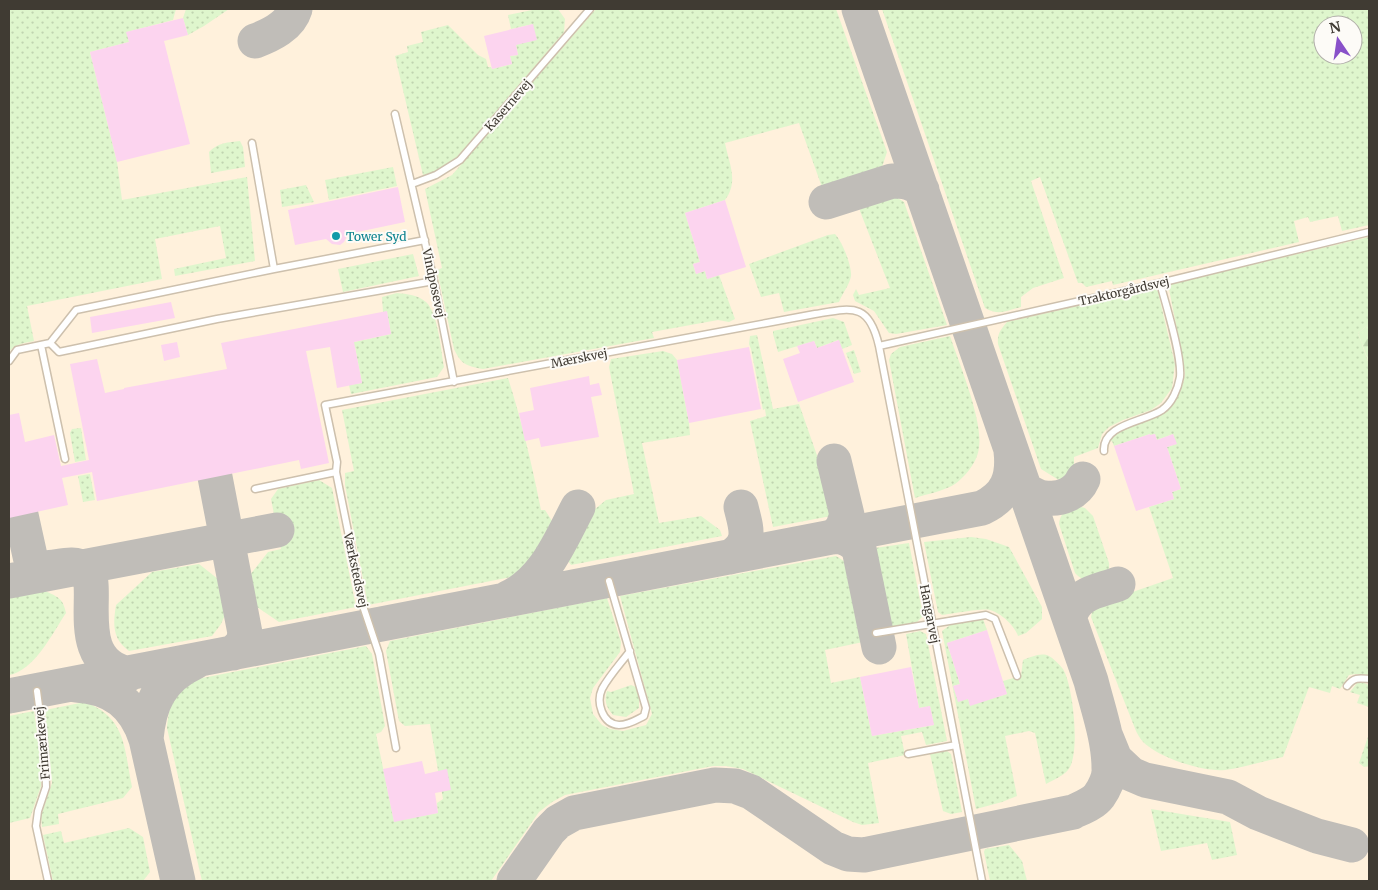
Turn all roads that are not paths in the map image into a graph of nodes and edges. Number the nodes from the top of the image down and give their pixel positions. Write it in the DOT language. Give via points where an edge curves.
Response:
graph roads {
  1 [pos="590,9"];
  2 [pos="396,114"];
  3 [pos="252,143"];
  4 [pos="412,184"];
  5 [pos="1369,232"];
  6 [pos="425,240"];
  7 [pos="274,269"];
  8 [pos="434,281"];
  9 [pos="1160,283"];
  10 [pos="50,343"];
  11 [pos="41,345"];
  12 [pos="879,346"];
  13 [pos="9,360"];
  14 [pos="454,382"];
  15 [pos="1104,451"];
  16 [pos="65,458"];
  17 [pos="336,472"];
  18 [pos="255,489"];
  19 [pos="609,581"];
  20 [pos="932,623"];
  21 [pos="876,633"];
  22 [pos="630,651"];
  23 [pos="1017,676"];
  24 [pos="1369,679"];
  25 [pos="1347,686"];
  26 [pos="37,691"];
  27 [pos="956,745"];
  28 [pos="396,748"];
  29 [pos="908,754"];
  30 [pos="48,881"];
  31 [pos="982,881"];
  1 -- 4 [label="lane, Kasernevej" via="460,160 436,175"];
  2 -- 4 [label="lane, Vindposevej"];
  3 -- 7 [label="lane"];
  4 -- 6 [label="lane, Vindposevej"];
  5 -- 9 [label="lane, Traktorgårdsvej"];
  6 -- 7 [label="lane"];
  6 -- 8 [label="lane, Vindposevej"];
  7 -- 10 [label="lane" via="76,310"];
  8 -- 10 [label="lane" via="217,319 59,352"];
  8 -- 14 [label="lane, Vindposevej"];
  9 -- 12 [label="lane, Traktorgårdsvej"];
  9 -- 15 [label="lane" via="1178,360 1178,387 1163,410 1111,431 1104,440"];
  10 -- 11 [label="lane"];
  11 -- 13 [label="lane" via="17,350"];
  11 -- 16 [label="lane"];
  12 -- 14 [label="lane, Mærskvej" via="875,329 866,315 849,308"];
  12 -- 20 [label="lane, Hangarvej"];
  14 -- 17 [label="lane, Mærskvej" via="325,405 337,462"];
  17 -- 18 [label="lane"];
  17 -- 28 [label="lane, Værkstedsvej" via="362,606 379,654"];
  19 -- 22 [label="lane"];
  20 -- 21 [label="lane"];
  20 -- 23 [label="lane" via="986,615 995,619"];
  20 -- 27 [label="lane, Hangarvej"];
  22 -- 22 [label="lane" via="646,708 644,716 632,723 617,725 601,712 599,699 602,689"];
  24 -- 25 [label="lane" via="1358,678"];
  26 -- 30 [label="lane, Frimærkevej" via="46,787 36,826"];
  27 -- 29 [label="lane"];
  27 -- 31 [label="lane, Hangarvej"];
}
